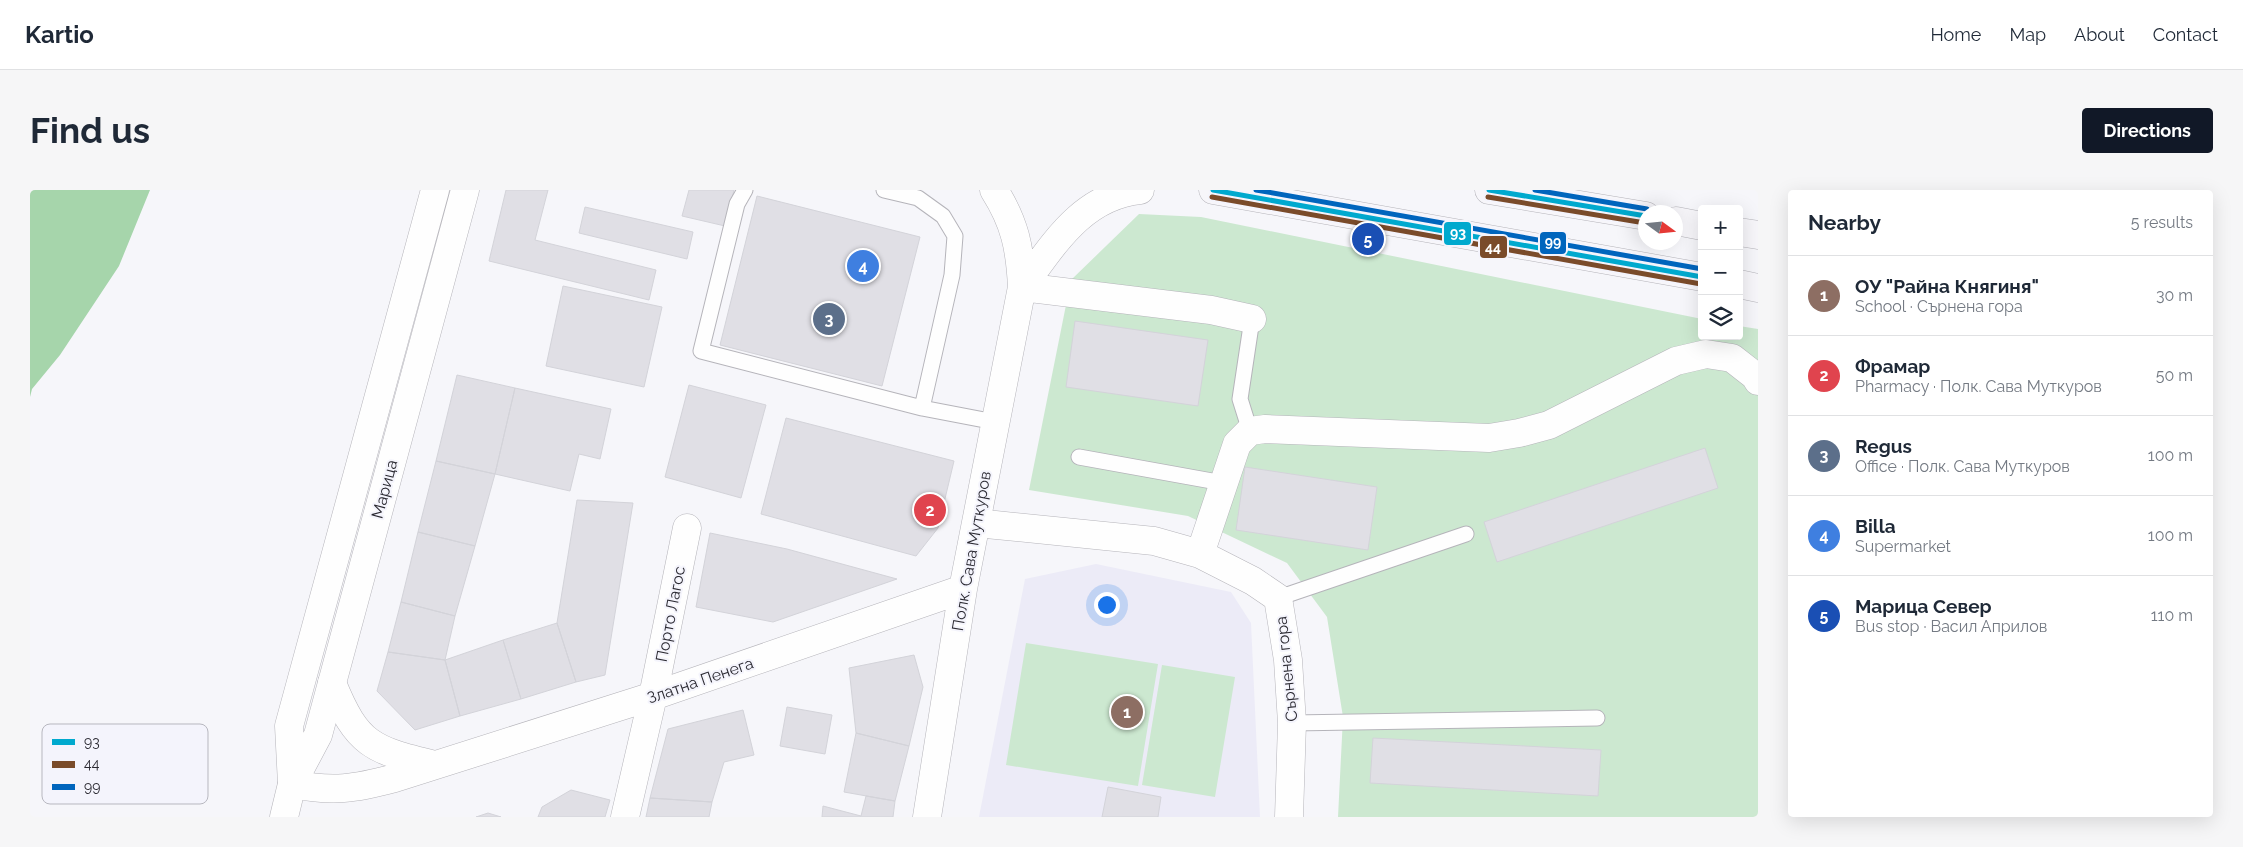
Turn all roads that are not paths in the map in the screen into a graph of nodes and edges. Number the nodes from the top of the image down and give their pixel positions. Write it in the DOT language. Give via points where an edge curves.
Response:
graph roads {
  1 [pos="435,190"];
  2 [pos="465,190"];
  3 [pos="745,190"];
  4 [pos="884,190"];
  5 [pos="994,190"];
  6 [pos="1140,190"];
  7 [pos="1213,190"];
  8 [pos="1489,190"];
  9 [pos="1638,215"];
  10 [pos="1683,222"];
  11 [pos="1698,225"];
  12 [pos="1743,233"];
  13 [pos="1758,235"];
  14 [pos="1698,276"];
  15 [pos="1743,285"];
  16 [pos="1022,287"];
  17 [pos="1758,288"];
  18 [pos="1252,319"];
  19 [pos="1758,381"];
  20 [pos="922,408"];
  21 [pos="995,422"];
  22 [pos="1250,431"];
  23 [pos="1079,457"];
  24 [pos="1223,484"];
  25 [pos="976,523"];
  26 [pos="687,528"];
  27 [pos="1466,534"];
  28 [pos="1200,554"];
  29 [pos="963,589"];
  30 [pos="1278,598"];
  31 [pos="332,683"];
  32 [pos="653,696"];
  33 [pos="1597,718"];
  34 [pos="1292,723"];
  35 [pos="435,765"];
  36 [pos="292,784"];
  37 [pos="284,817"];
  38 [pos="626,817"];
  39 [pos="927,817"];
  40 [pos="1290,817"];
  1 -- 36 [label="street, Марица" via="289,726"];
  2 -- 31 [label="street, Марица"];
  3 -- 20 [label="lane" via="737,204 701,351"];
  4 -- 20 [label="lane" via="918,198 943,216 956,236 952,275"];
  5 -- 16 [label="street" via="1008,211 1015,233 1021,259"];
  6 -- 16 [label="street" via="1111,197 1088,208 1062,234"];
  7 -- 14 [label="main road"];
  8 -- 9 [label="main road"];
  10 -- 11 [label="main road"];
  12 -- 13 [label="main road"];
  15 -- 17 [label="main road"];
  16 -- 18 [label="street" via="1211,310"];
  16 -- 21 [label="street, Полк. Сава Муткуров"];
  18 -- 22 [label="lane" via="1240,399"];
  19 -- 22 [label="street" via="1732,358 1706,354 1676,361 1549,425 1490,438 1265,428"];
  20 -- 21 [label="lane"];
  21 -- 25 [label="street, Полк. Сава Муткуров"];
  22 -- 24 [label="street" via="1237,444"];
  23 -- 24 [label="lane"];
  24 -- 28 [label="street"];
  25 -- 28 [label="street, Сърнена гора" via="1154,541"];
  25 -- 29 [label="street, Полк. Сава Муткуров"];
  26 -- 32 [label="street, Порто Лагос"];
  27 -- 30 [label="lane"];
  28 -- 30 [label="street, Сърнена гора" via="1253,581"];
  29 -- 32 [label="street, Златна Пенега"];
  29 -- 39 [label="street, Полк. Сава Муткуров"];
  30 -- 34 [label="street, Сърнена гора" via="1288,660"];
  31 -- 35 [label="street" via="344,713 371,744 385,752"];
  31 -- 36 [label="street, Марица" via="318,735"];
  32 -- 35 [label="street, Златна Пенега"];
  32 -- 38 [label="street, Порто Лагос"];
  33 -- 34 [label="lane"];
  34 -- 40 [label="street, Сърнена гора"];
  35 -- 36 [label="street, Златна Пенега" via="354,788 324,790"];
  36 -- 37 [label="street, Марица"];
}
